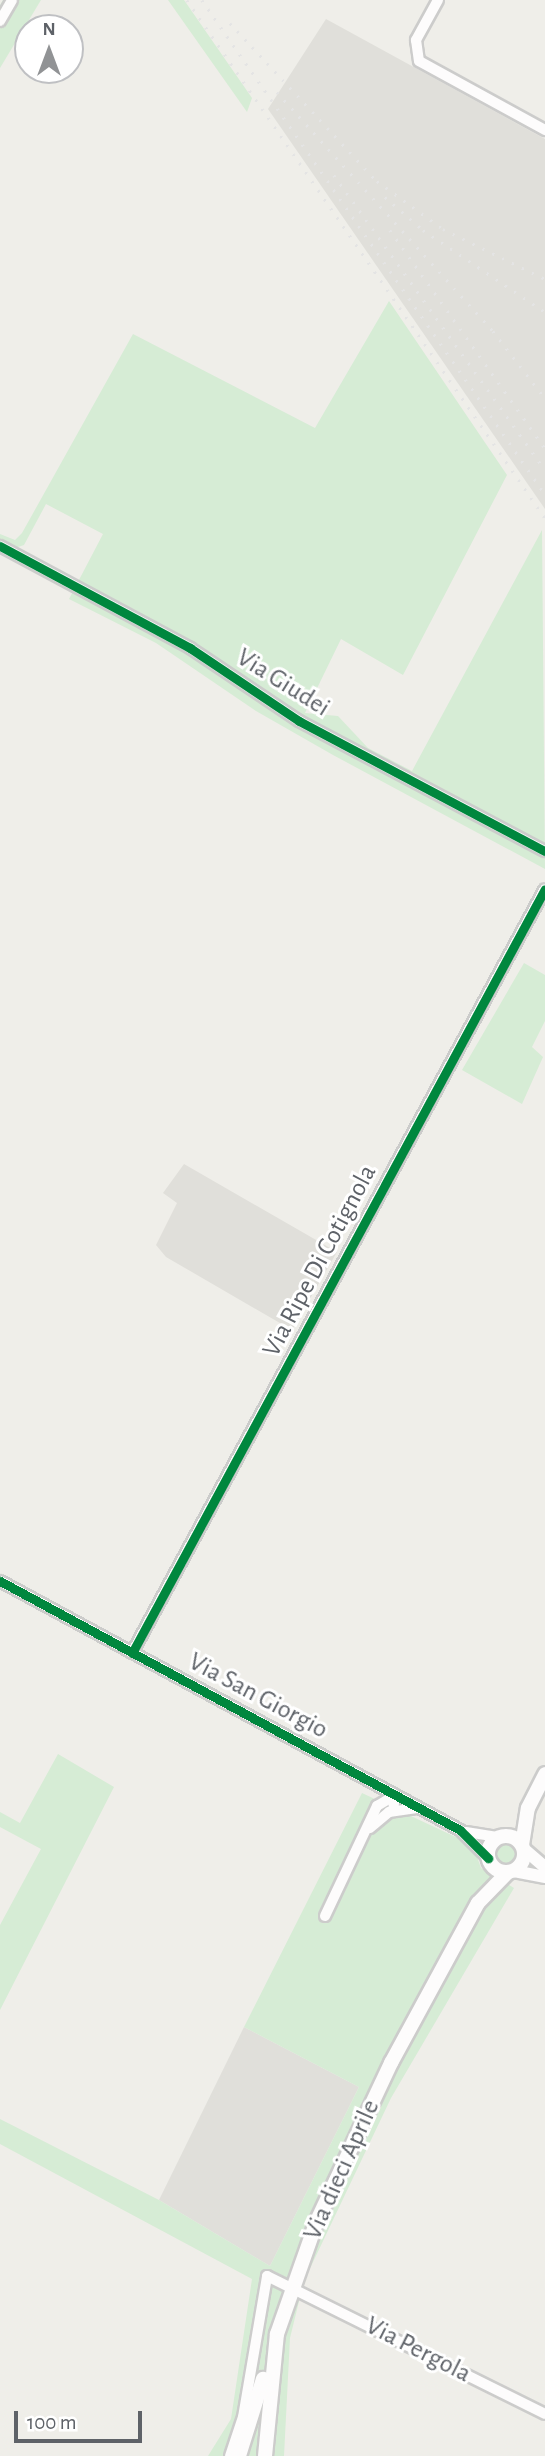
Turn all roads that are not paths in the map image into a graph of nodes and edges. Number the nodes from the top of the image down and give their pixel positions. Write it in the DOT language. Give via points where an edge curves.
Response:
graph roads {
  1 [pos="12,0"];
  2 [pos="438,0"];
  3 [pos="0,21"];
  4 [pos="545,130"];
  5 [pos="0,546"];
  6 [pos="545,851"];
  7 [pos="545,889"];
  8 [pos="0,1581"];
  9 [pos="132,1653"];
  10 [pos="545,1774"];
  11 [pos="373,1782"];
  12 [pos="395,1795"];
  13 [pos="377,1806"];
  14 [pos="421,1808"];
  15 [pos="528,1808"];
  16 [pos="393,1811"];
  17 [pos="368,1830"];
  18 [pos="460,1830"];
  19 [pos="501,1837"];
  20 [pos="523,1847"];
  21 [pos="489,1861"];
  22 [pos="545,1867"];
  23 [pos="511,1871"];
  24 [pos="545,1877"];
  25 [pos="478,1903"];
  26 [pos="325,1916"];
  27 [pos="291,2286"];
  28 [pos="276,2334"];
  29 [pos="545,2414"];
  30 [pos="230,2456"];
  31 [pos="239,2456"];
  32 [pos="265,2456"];
  1 -- 3 [label="street"];
  2 -- 4 [label="street" via="416,40 419,61"];
  5 -- 6 [label="street, Via Giudei" via="190,648 299,721"];
  7 -- 9 [label="street, Via Ripe Di Cotignola"];
  8 -- 9 [label="street, Via San Giorgio"];
  9 -- 11 [label="street, Via San Giorgio"];
  10 -- 15 [label="main road"];
  11 -- 12 [label="street, Via San Giorgio"];
  11 -- 13 [label="street"];
  12 -- 13 [label="street"];
  12 -- 14 [label="street, Via San Giorgio"];
  12 -- 16 [label="street"];
  13 -- 17 [label="street"];
  14 -- 16 [label="street"];
  14 -- 18 [label="street, Via San Giorgio"];
  15 -- 19 [label="main road"];
  15 -- 20 [label="main road"];
  16 -- 17 [label="street"];
  17 -- 26 [label="street"];
  18 -- 19 [label="street, Via San Giorgio"];
  18 -- 21 [label="street, Via San Giorgio"];
  19 -- 20 [label="main road"];
  19 -- 21 [label="main road" via="490,1846"];
  20 -- 22 [label="street"];
  20 -- 23 [label="main road" via="524,1859"];
  21 -- 23 [label="main road"];
  21 -- 25 [label="main road, Via dieci Aprile"];
  23 -- 24 [label="street"];
  23 -- 25 [label="main road, Via dieci Aprile"];
  25 -- 27 [label="main road, Via dieci Aprile" via="391,2063"];
  27 -- 28 [label="main road, Via dieci Aprile"];
  27 -- 29 [label="street, Via Pergola"];
  27 -- 30 [label="street, Via Pergola" via="267,2276 243,2417"];
  28 -- 31 [label="main road"];
  28 -- 32 [label="main road, Via dieci Aprile"];
}
